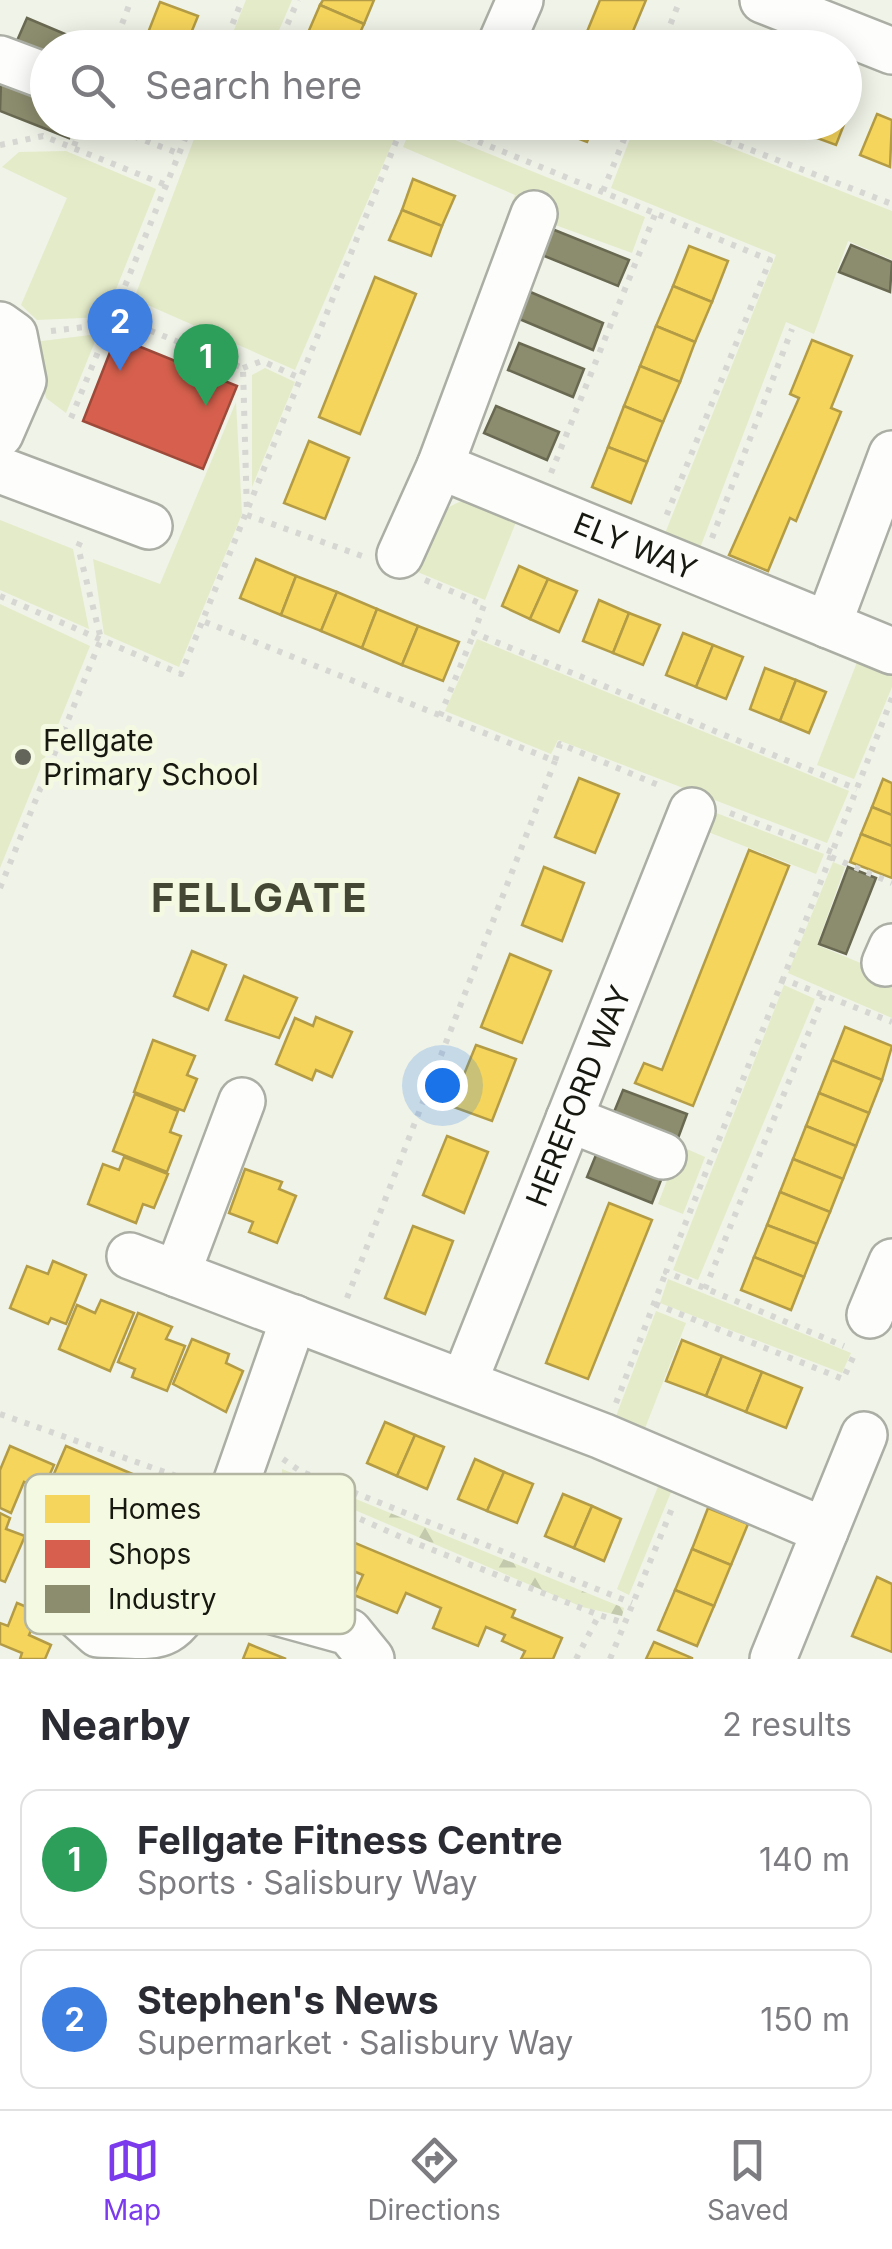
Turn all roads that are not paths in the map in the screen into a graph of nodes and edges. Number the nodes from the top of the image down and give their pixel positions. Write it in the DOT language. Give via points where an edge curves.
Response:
graph roads {
  1 [pos="520,0"];
  2 [pos="763,0"];
  3 [pos="507,30"];
  4 [pos="837,30"];
  5 [pos="862,40"];
  6 [pos="892,52"];
  7 [pos="0,59"];
  8 [pos="30,71"];
  9 [pos="534,214"];
  10 [pos="7,330"];
  11 [pos="0,434"];
  12 [pos="892,454"];
  13 [pos="440,466"];
  14 [pos="0,470"];
  15 [pos="149,526"];
  16 [pos="397,564"];
  17 [pos="828,625"];
  18 [pos="892,651"];
  19 [pos="690,802"];
  20 [pos="242,1101"];
  21 [pos="569,1119"];
  22 [pos="663,1156"];
  23 [pos="130,1256"];
  24 [pos="892,1262"];
  25 [pos="177,1274"];
  26 [pos="313,1325"];
  27 [pos="862,1337"];
  28 [pos="464,1382"];
  29 [pos="864,1435"];
  30 [pos="238,1474"];
  31 [pos="825,1531"];
  32 [pos="98,1634"];
  33 [pos="162,1634"];
  34 [pos="351,1634"];
  35 [pos="372,1659"];
  36 [pos="773,1659"];
  1 -- 3 [label="street"];
  2 -- 4 [label="street"];
  5 -- 6 [label="street"];
  7 -- 8 [label="street"];
  9 -- 13 [label="street"];
  10 -- 11 [label="street" via="23,381"];
  12 -- 17 [label="street"];
  13 -- 16 [label="street"];
  13 -- 17 [label="street, ELY WAY"];
  14 -- 15 [label="street"];
  17 -- 18 [label="street, ELY WAY"];
  19 -- 21 [label="street, HEREFORD WAY"];
  20 -- 25 [label="street"];
  21 -- 22 [label="street"];
  21 -- 28 [label="street, HEREFORD WAY"];
  23 -- 25 [label="street"];
  24 -- 27 [label="street"];
  25 -- 26 [label="street"];
  26 -- 28 [label="street"];
  26 -- 30 [label="street"];
  28 -- 31 [label="street"];
  29 -- 31 [label="street"];
  31 -- 36 [label="street"];
  32 -- 33 [label="street"];
  34 -- 35 [label="street"];
}
